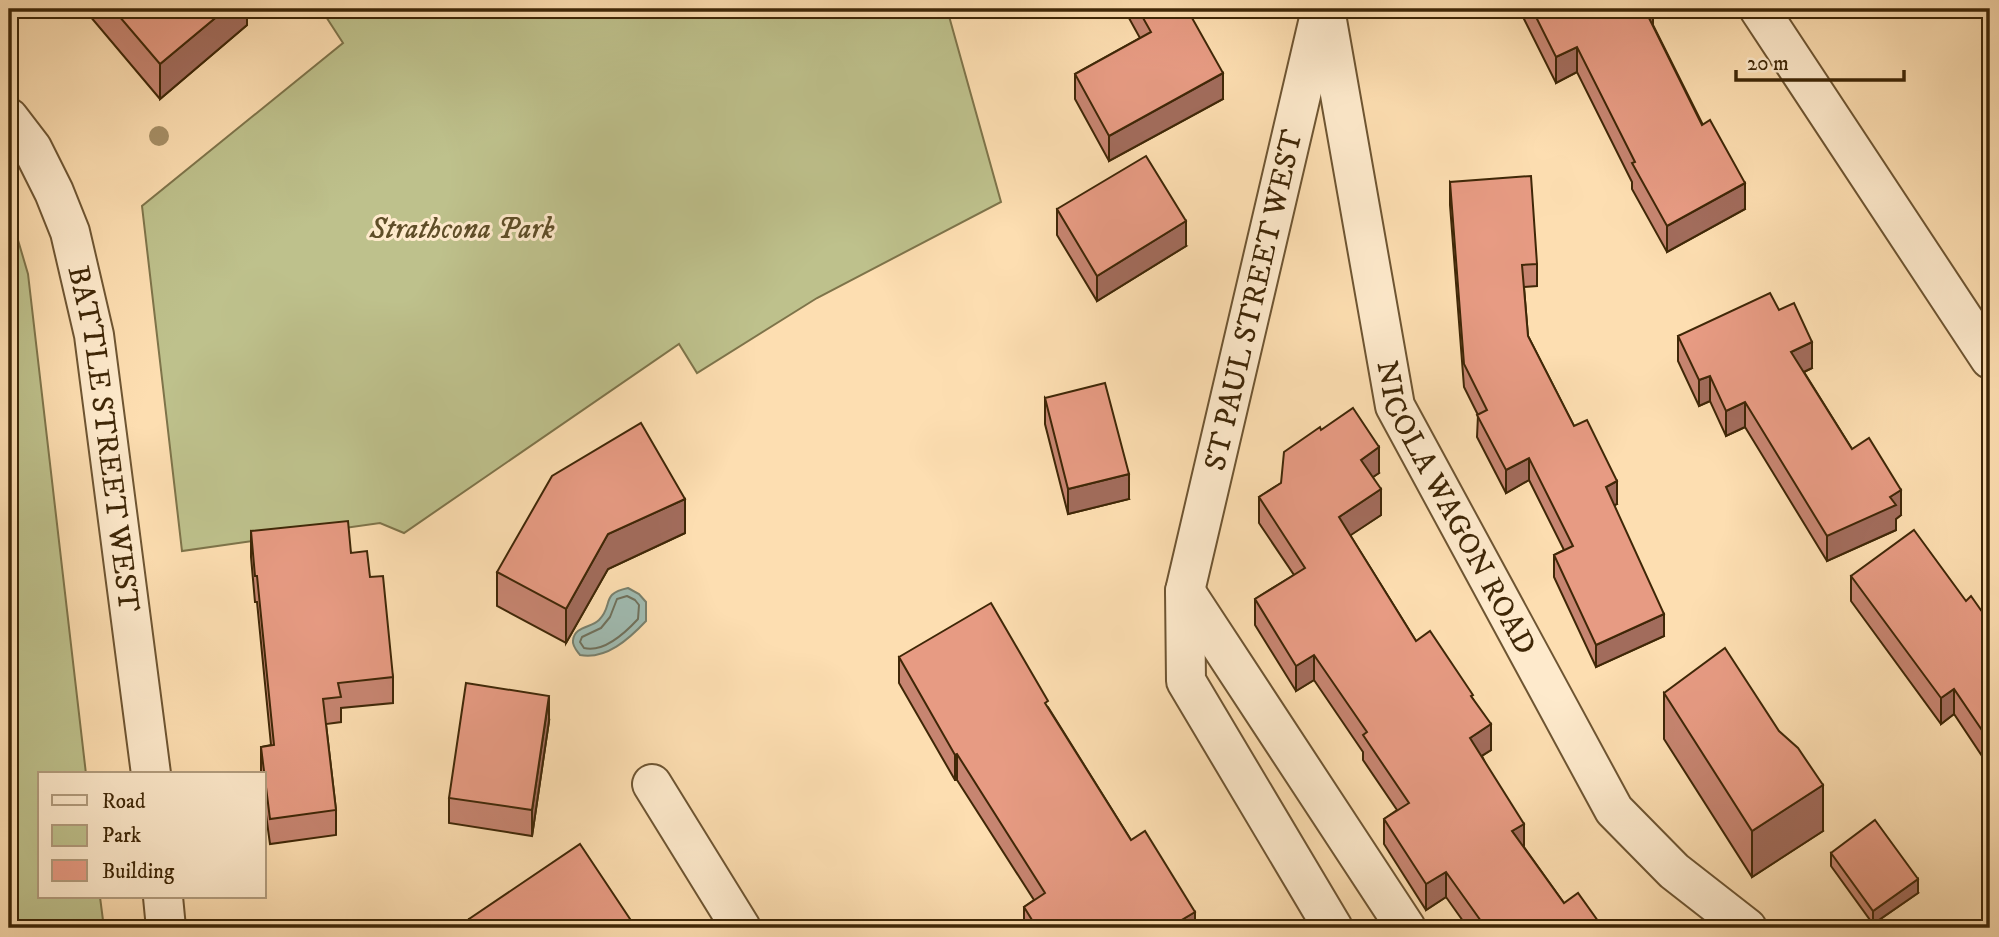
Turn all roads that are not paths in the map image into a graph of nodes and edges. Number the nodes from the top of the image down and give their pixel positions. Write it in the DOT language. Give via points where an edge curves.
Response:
graph roads {
  1 [pos="1323,9"];
  2 [pos="1759,9"];
  3 [pos="9,118"];
  4 [pos="1990,359"];
  5 [pos="1185,591"];
  6 [pos="151,772"];
  7 [pos="652,784"];
  8 [pos="163,898"];
  9 [pos="166,928"];
  10 [pos="741,928"];
  11 [pos="1333,928"];
  12 [pos="1406,928"];
  13 [pos="1747,928"];
  1 -- 5 [label="street, ST PAUL STREET WEST"];
  1 -- 13 [label="street, NICOLA WAGON ROAD" via="1395,406 1614,810 1674,871"];
  2 -- 4 [label="street"];
  3 -- 6 [label="street, BATTLE STREET WEST" via="32,148 70,232 94,335"];
  5 -- 11 [label="street, ST PAUL STREET WEST" via="1186,681"];
  5 -- 12 [label="street"];
  7 -- 10 [label="street"];
  8 -- 9 [label="street"];
}
